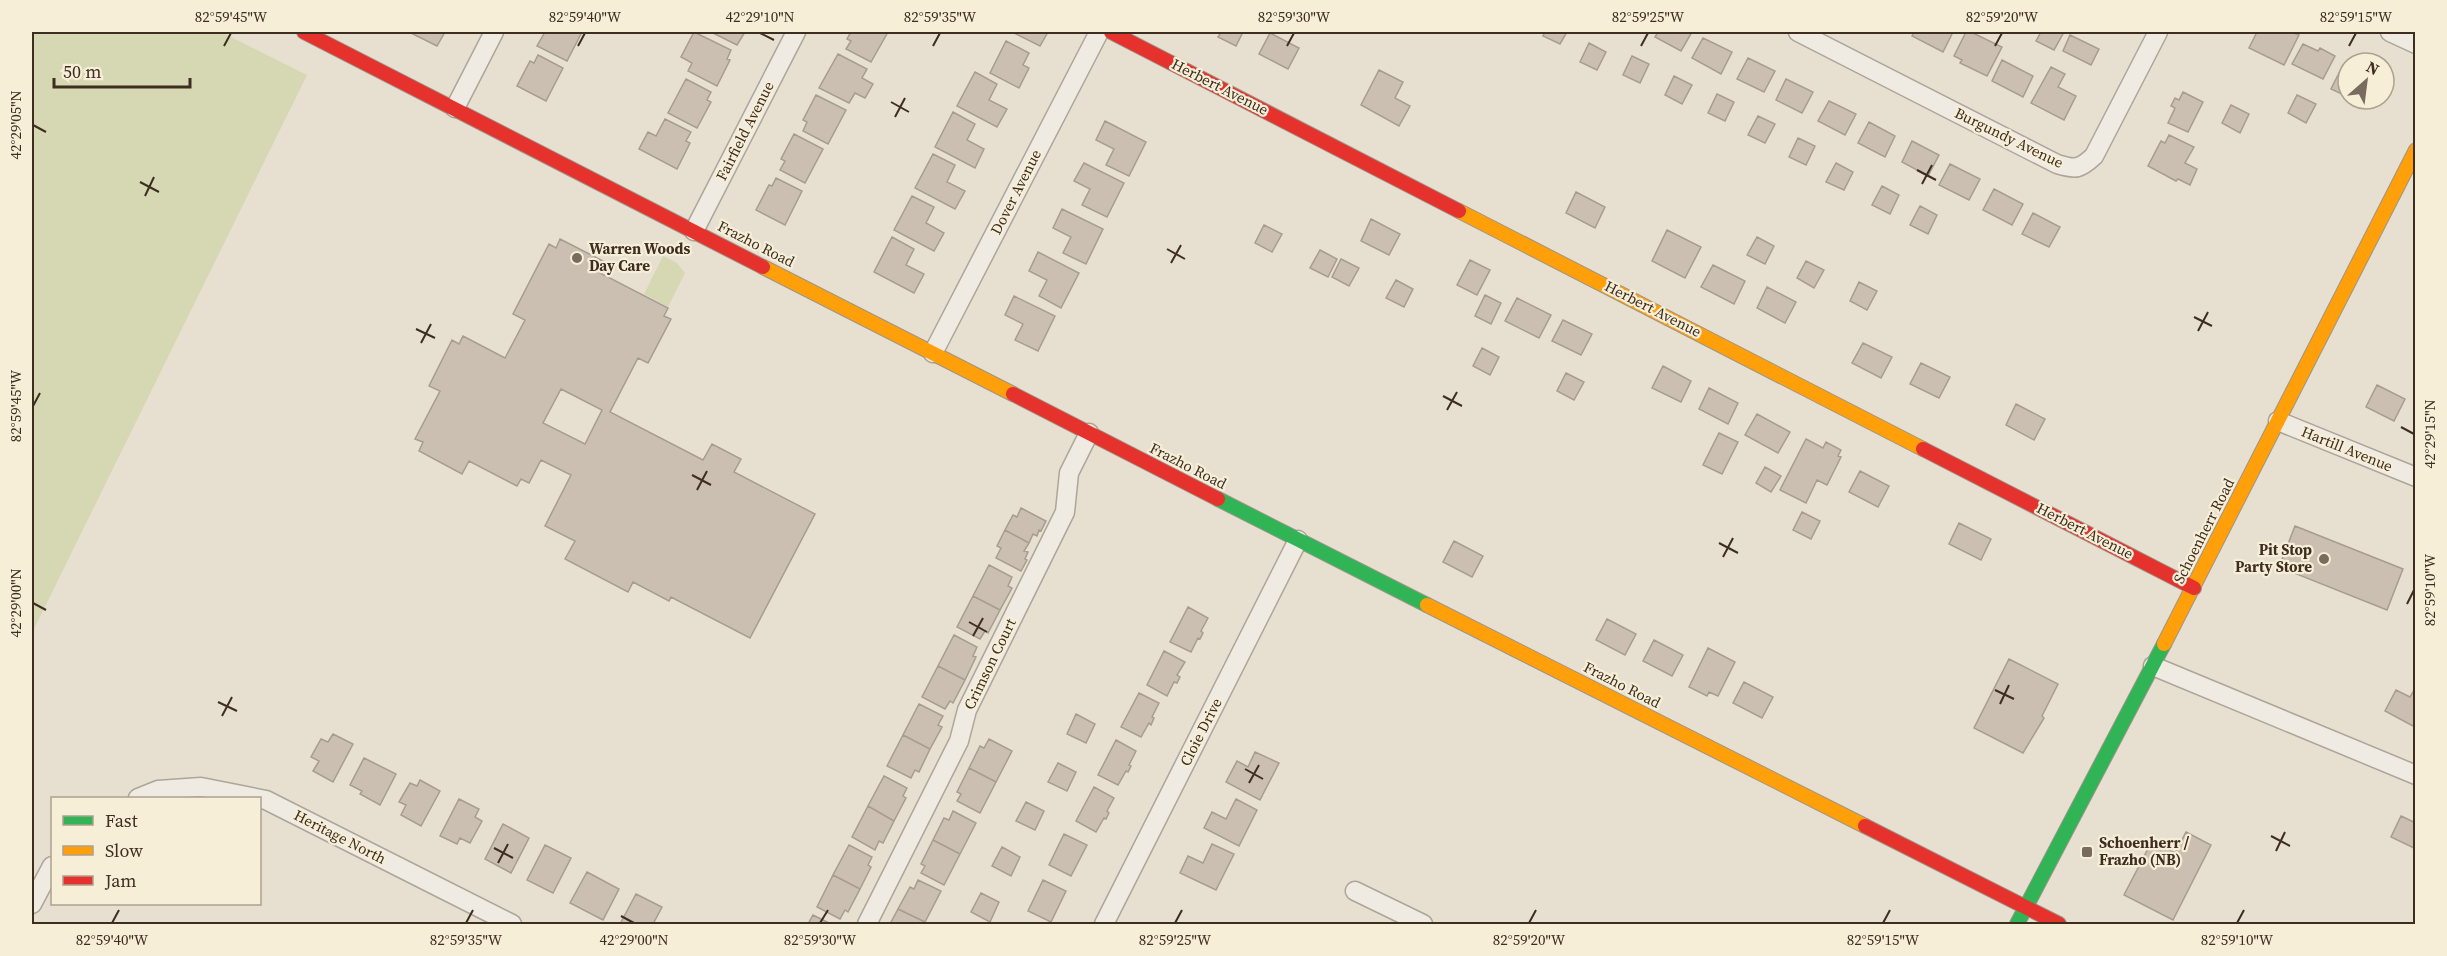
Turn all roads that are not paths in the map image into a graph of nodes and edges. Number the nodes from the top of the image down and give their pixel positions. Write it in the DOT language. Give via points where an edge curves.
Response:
graph roads {
  1 [pos="304,32"];
  2 [pos="494,32"];
  3 [pos="796,32"];
  4 [pos="1100,32"];
  5 [pos="1111,32"];
  6 [pos="1798,32"];
  7 [pos="2158,32"];
  8 [pos="2390,32"];
  9 [pos="2415,44"];
  10 [pos="455,108"];
  11 [pos="2415,150"];
  12 [pos="2409,177"];
  13 [pos="694,231"];
  14 [pos="933,353"];
  15 [pos="2278,421"];
  16 [pos="1089,433"];
  17 [pos="2415,477"];
  18 [pos="1298,540"];
  19 [pos="2194,588"];
  20 [pos="2153,666"];
  21 [pos="2415,775"];
  22 [pos="140,797"];
  23 [pos="251,797"];
  24 [pos="261,799"];
  25 [pos="51,868"];
  26 [pos="1355,891"];
  27 [pos="32,904"];
  28 [pos="2025,908"];
  29 [pos="512,924"];
  30 [pos="867,924"];
  31 [pos="1104,924"];
  32 [pos="1423,924"];
  33 [pos="2017,924"];
  34 [pos="2059,924"];
  1 -- 10 [label="street, Frazho Road"];
  2 -- 10 [label="street"];
  3 -- 13 [label="street, Fairfield Avenue"];
  4 -- 14 [label="street, Dover Avenue"];
  5 -- 19 [label="street, Herbert Avenue"];
  6 -- 7 [label="street, Burgundy Avenue" via="2071,169 2083,167 2094,156"];
  8 -- 9 [label="street"];
  10 -- 13 [label="street, Frazho Road"];
  11 -- 12 [label="street, Schoenherr Road"];
  12 -- 15 [label="street, Schoenherr Road"];
  13 -- 14 [label="street, Frazho Road"];
  14 -- 16 [label="street, Frazho Road"];
  15 -- 17 [label="street, Hartill Avenue"];
  15 -- 19 [label="street, Schoenherr Road"];
  16 -- 18 [label="street, Frazho Road"];
  16 -- 30 [label="street, Crimson Court" via="1069,473 1065,512 967,710 959,741"];
  18 -- 28 [label="street, Frazho Road"];
  18 -- 31 [label="street, Cloie Drive"];
  19 -- 20 [label="street, Schoenherr Road"];
  20 -- 21 [label="street"];
  20 -- 28 [label="street, Schoenherr Road"];
  22 -- 23 [label="street, Heritage North" via="158,790 201,787"];
  24 -- 29 [label="street, Heritage North"];
  25 -- 27 [label="street"];
  26 -- 32 [label="street"];
  28 -- 33 [label="street, Schoenherr Road"];
  28 -- 34 [label="street, Frazho Road"];
}
